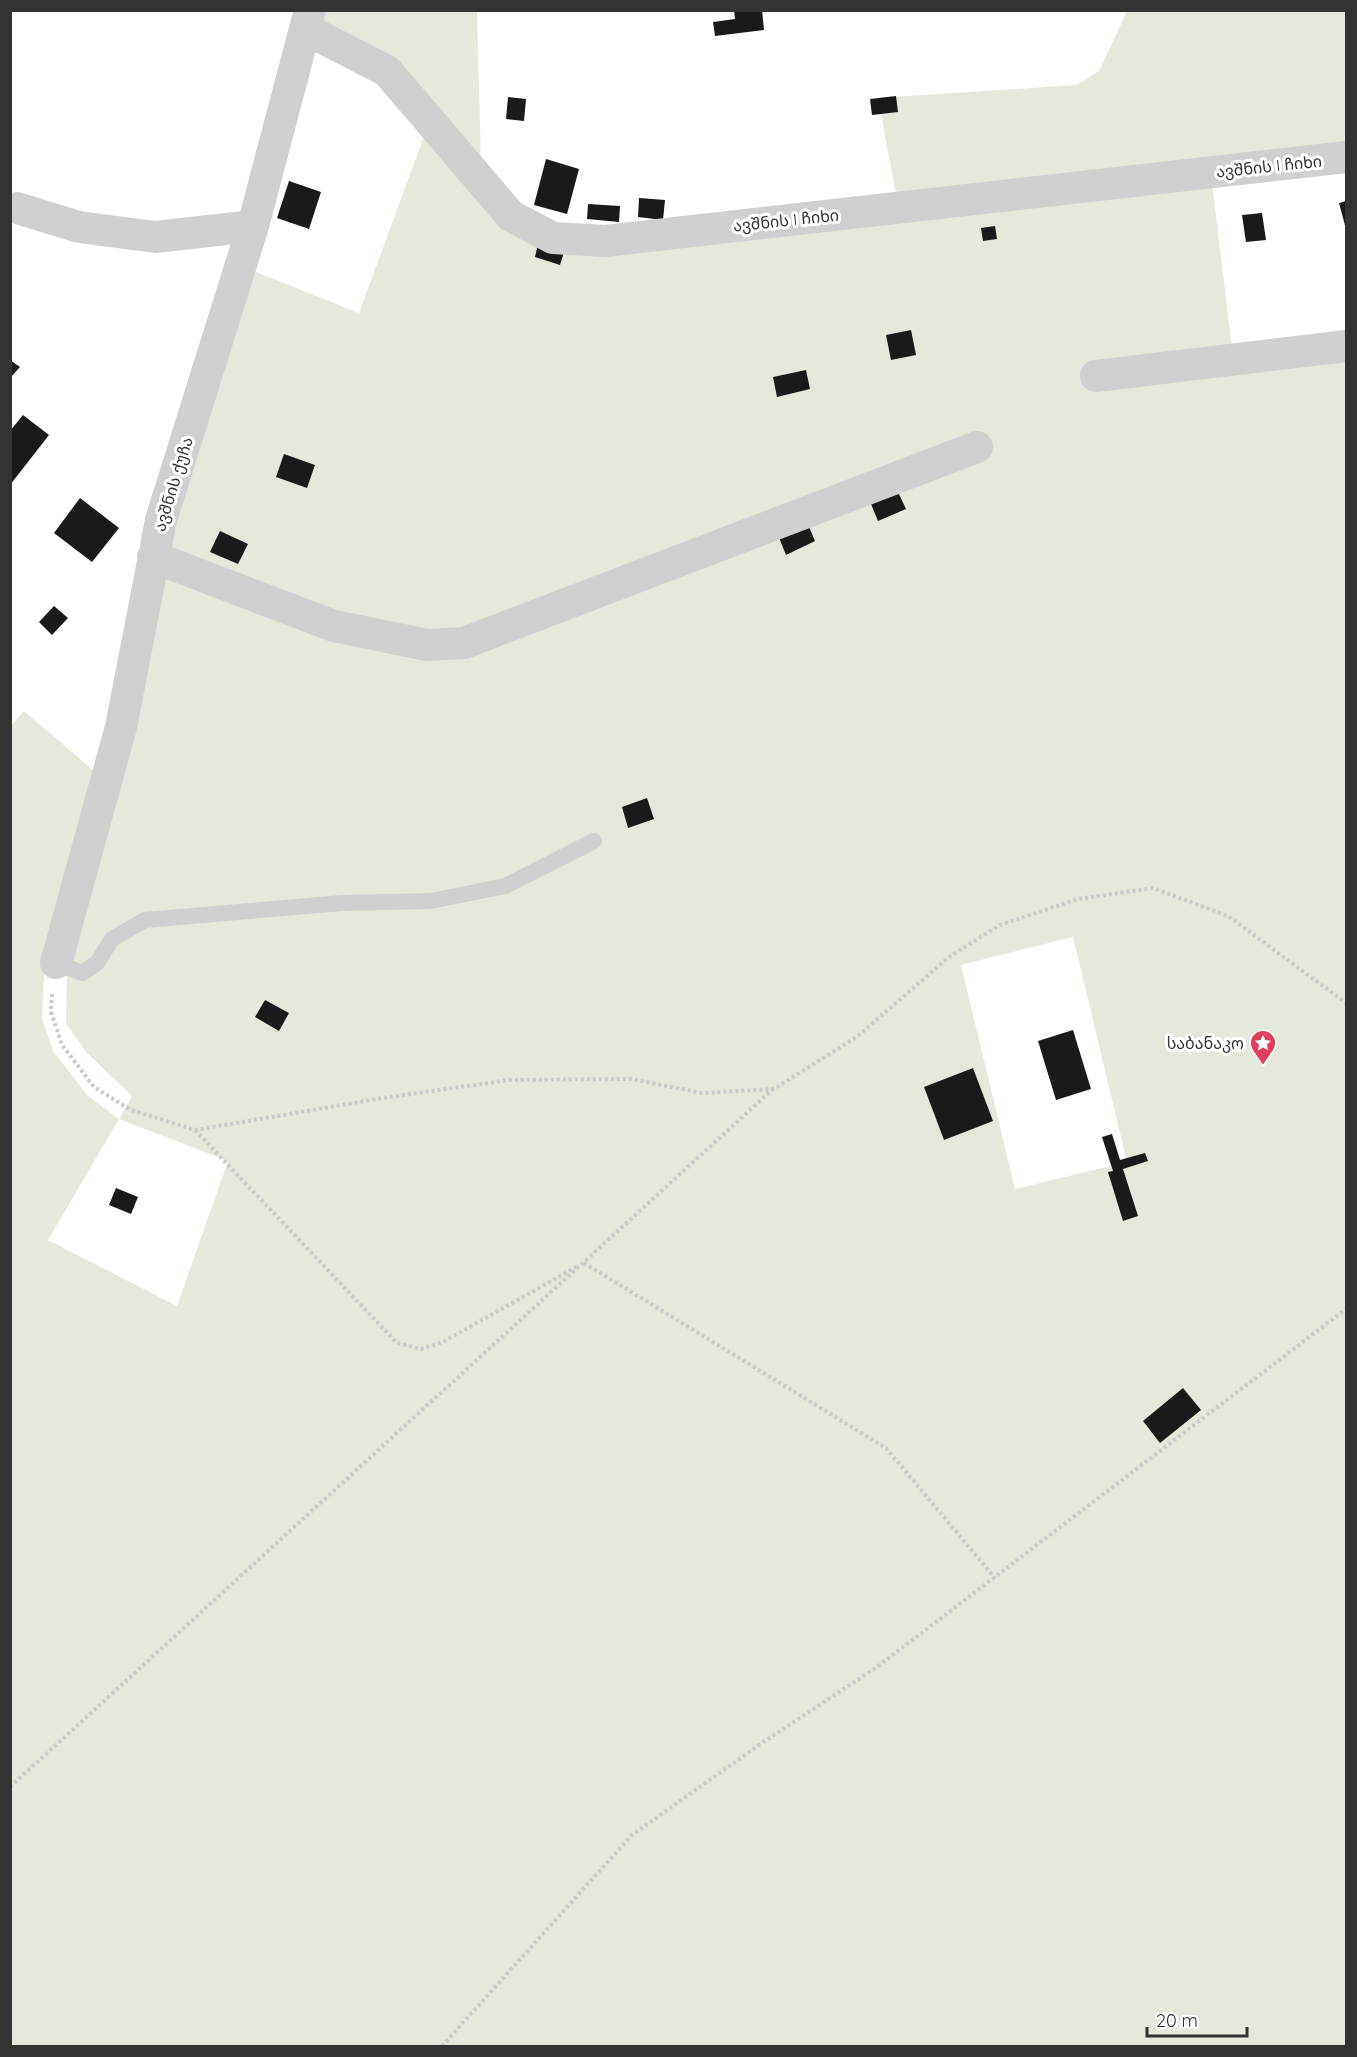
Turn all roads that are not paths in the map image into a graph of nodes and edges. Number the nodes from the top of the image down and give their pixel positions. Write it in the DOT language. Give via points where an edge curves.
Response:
graph roads {
  1 [pos="308,20"];
  2 [pos="1347,157"];
  3 [pos="13,203"];
  4 [pos="253,226"];
  5 [pos="1347,346"];
  6 [pos="1096,376"];
  7 [pos="976,447"];
  8 [pos="153,557"];
  9 [pos="594,841"];
  10 [pos="56,963"];
  1 -- 2 [label="street, ავშნის I ჩიხი" via="387,71 511,216 553,238 605,241"];
  1 -- 4 [label="street, ავშნის ქუჩა"];
  3 -- 4 [label="street" via="79,227 155,237"];
  4 -- 8 [label="street, ავშნის ქუჩა" via="161,520"];
  5 -- 6 [label="street"];
  7 -- 8 [label="street" via="465,643 427,645 334,626"];
  8 -- 10 [label="street, ავშნის ქუჩა" via="121,727"];
  9 -- 10 [label="lane" via="505,886 431,901 342,903 145,920 112,939 97,963 82,973"];
}
